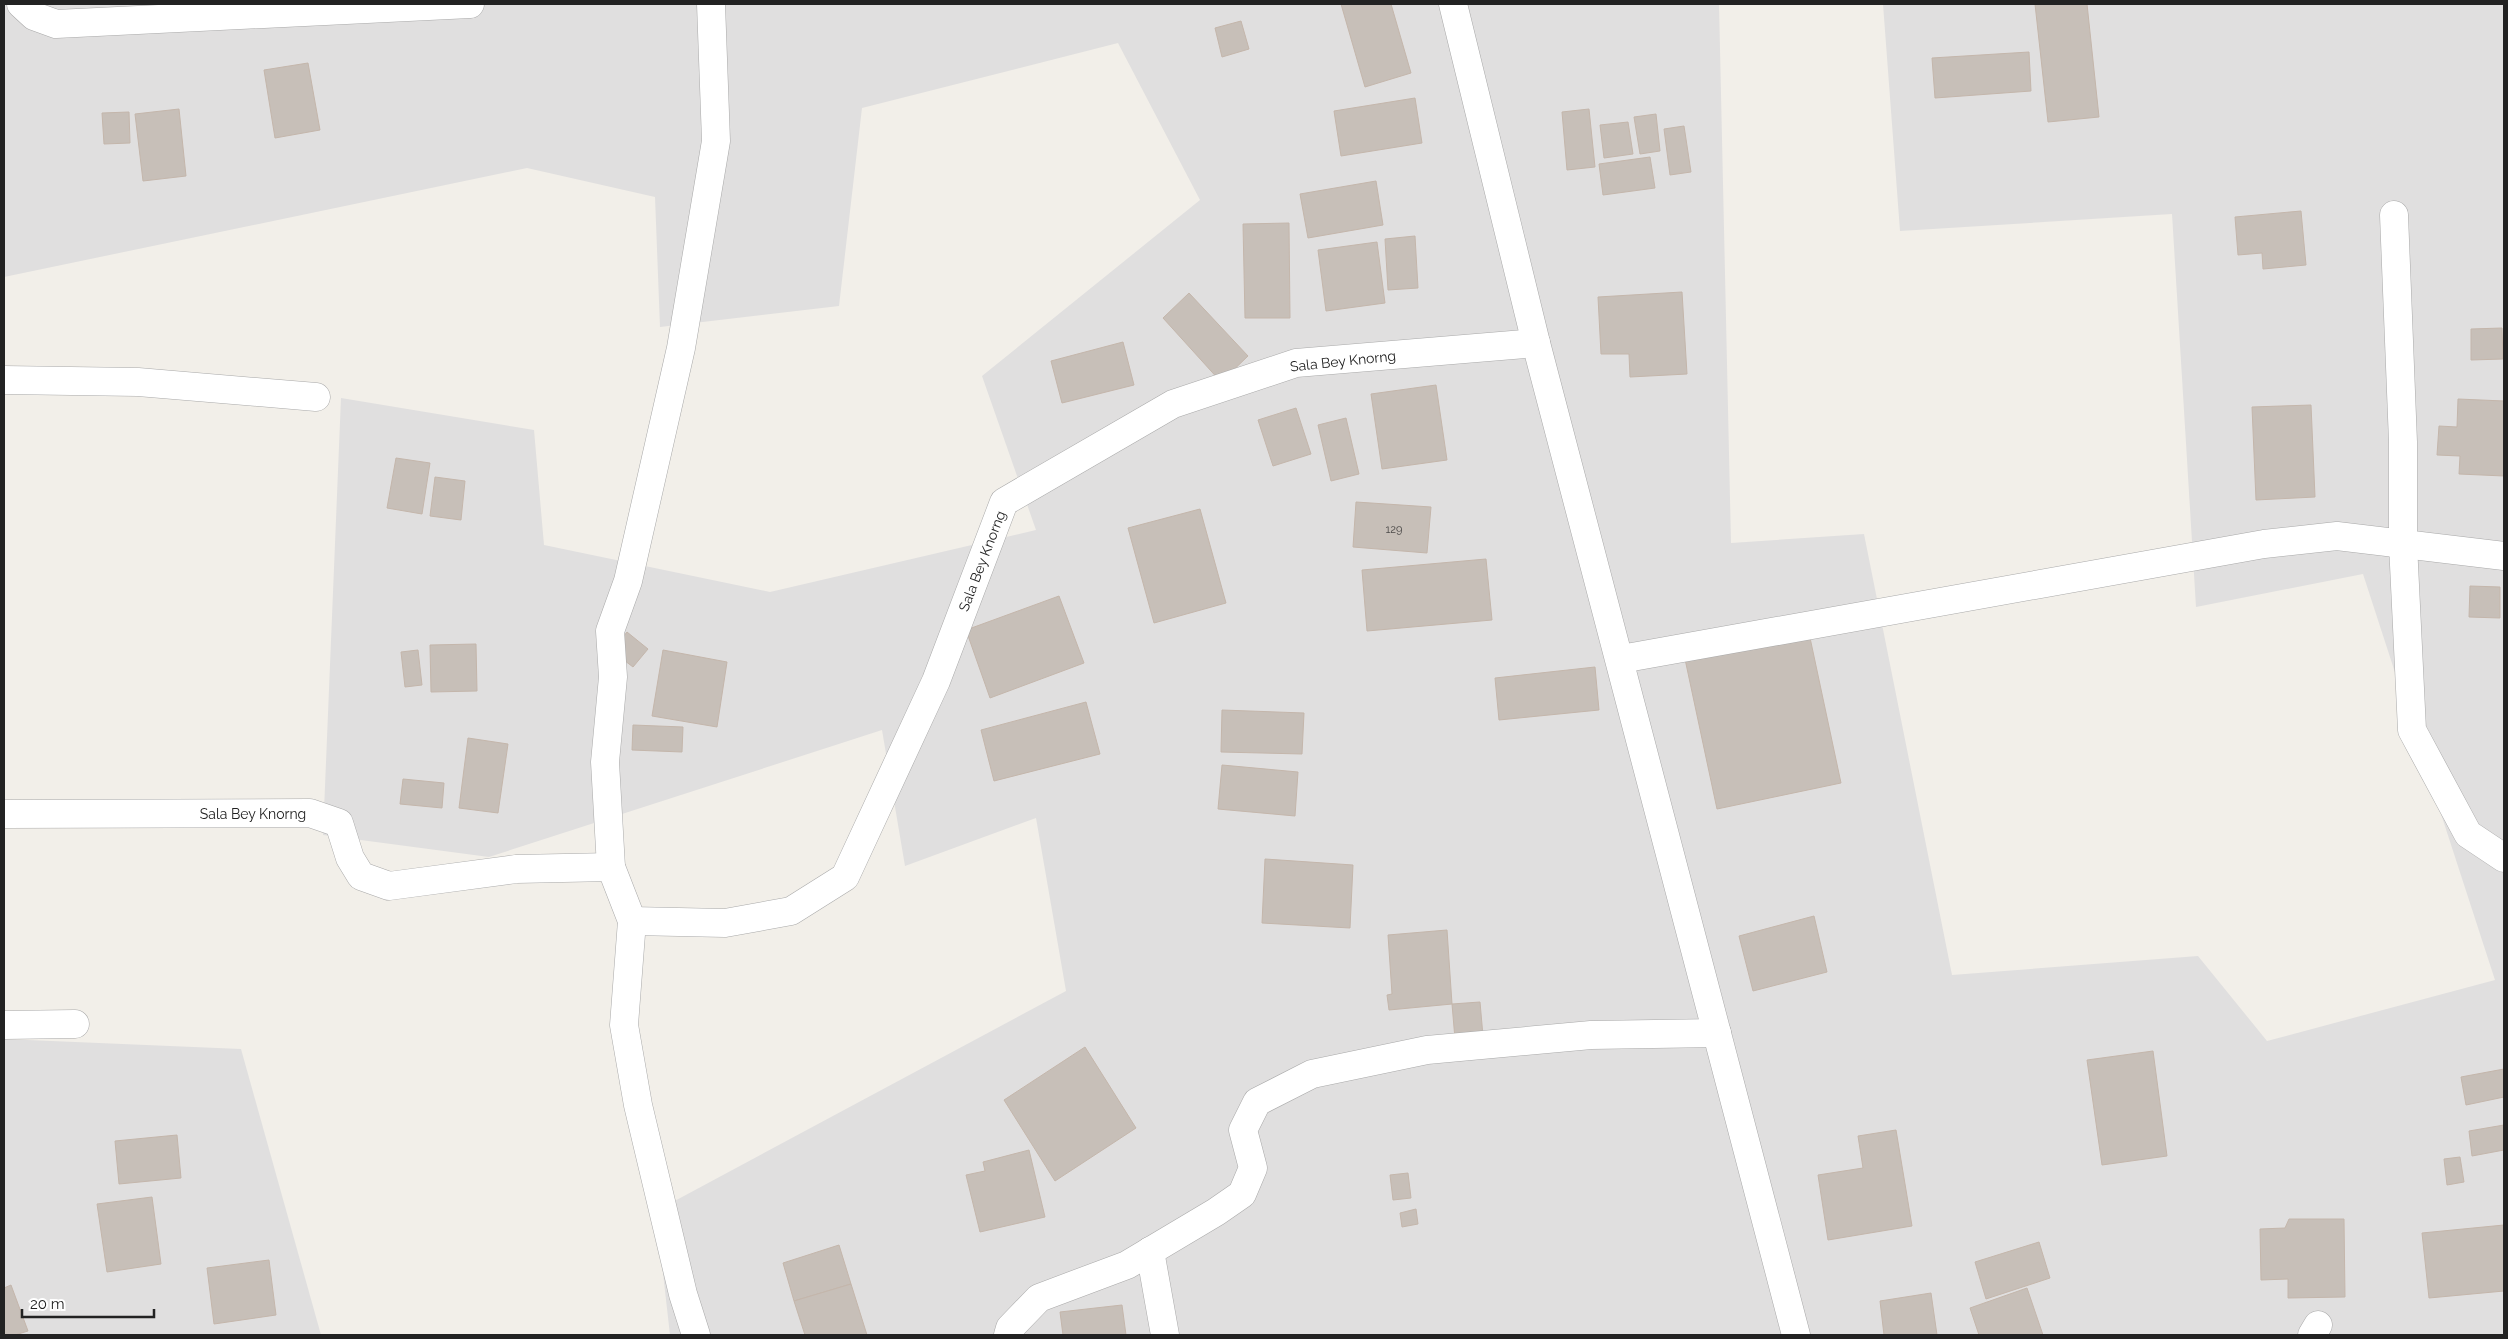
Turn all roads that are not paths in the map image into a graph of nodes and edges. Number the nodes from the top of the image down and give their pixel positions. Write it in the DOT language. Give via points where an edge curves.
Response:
graph roads {
  1 [pos="21,4"];
  2 [pos="470,4"];
  3 [pos="711,4"];
  4 [pos="1453,4"];
  5 [pos="2394,215"];
  6 [pos="1536,343"];
  7 [pos="4,380"];
  8 [pos="316,397"];
  9 [pos="2403,544"];
  10 [pos="2504,556"];
  11 [pos="1621,659"];
  12 [pos="4,814"];
  13 [pos="2504,858"];
  14 [pos="611,867"];
  15 [pos="632,921"];
  16 [pos="75,1024"];
  17 [pos="4,1025"];
  18 [pos="1717,1033"];
  19 [pos="1150,1251"];
  20 [pos="696,1335"];
  21 [pos="1008,1335"];
  22 [pos="1165,1335"];
  23 [pos="1796,1335"];
  1 -- 2 [label="street" via="34,16 56,24"];
  3 -- 14 [label="street" via="715,150 681,348 628,580 610,631 613,676 605,762"];
  4 -- 6 [label="street"];
  5 -- 9 [label="street" via="2403,442"];
  6 -- 11 [label="street"];
  6 -- 15 [label="street, Sala Bey Knorng" via="1296,363 1173,404 1004,502 936,681 846,877 791,911 725,923"];
  7 -- 8 [label="street" via="138,382"];
  9 -- 10 [label="street"];
  9 -- 11 [label="street" via="2337,536 2264,544"];
  9 -- 13 [label="street" via="2412,730 2468,834"];
  11 -- 18 [label="street"];
  12 -- 14 [label="street, Sala Bey Knorng" via="310,813 339,823 350,858 361,876 389,886 516,869"];
  14 -- 15 [label="street"];
  15 -- 20 [label="street" via="624,1025 638,1105 683,1294"];
  16 -- 17 [label="street"];
  18 -- 19 [label="street" via="1591,1036 1428,1050 1312,1074 1257,1102 1243,1130 1253,1168 1242,1194"];
  18 -- 23 [label="street"];
  19 -- 21 [label="street" via="1127,1265 1039,1298 1010,1328"];
  19 -- 22 [label="street"];
}
